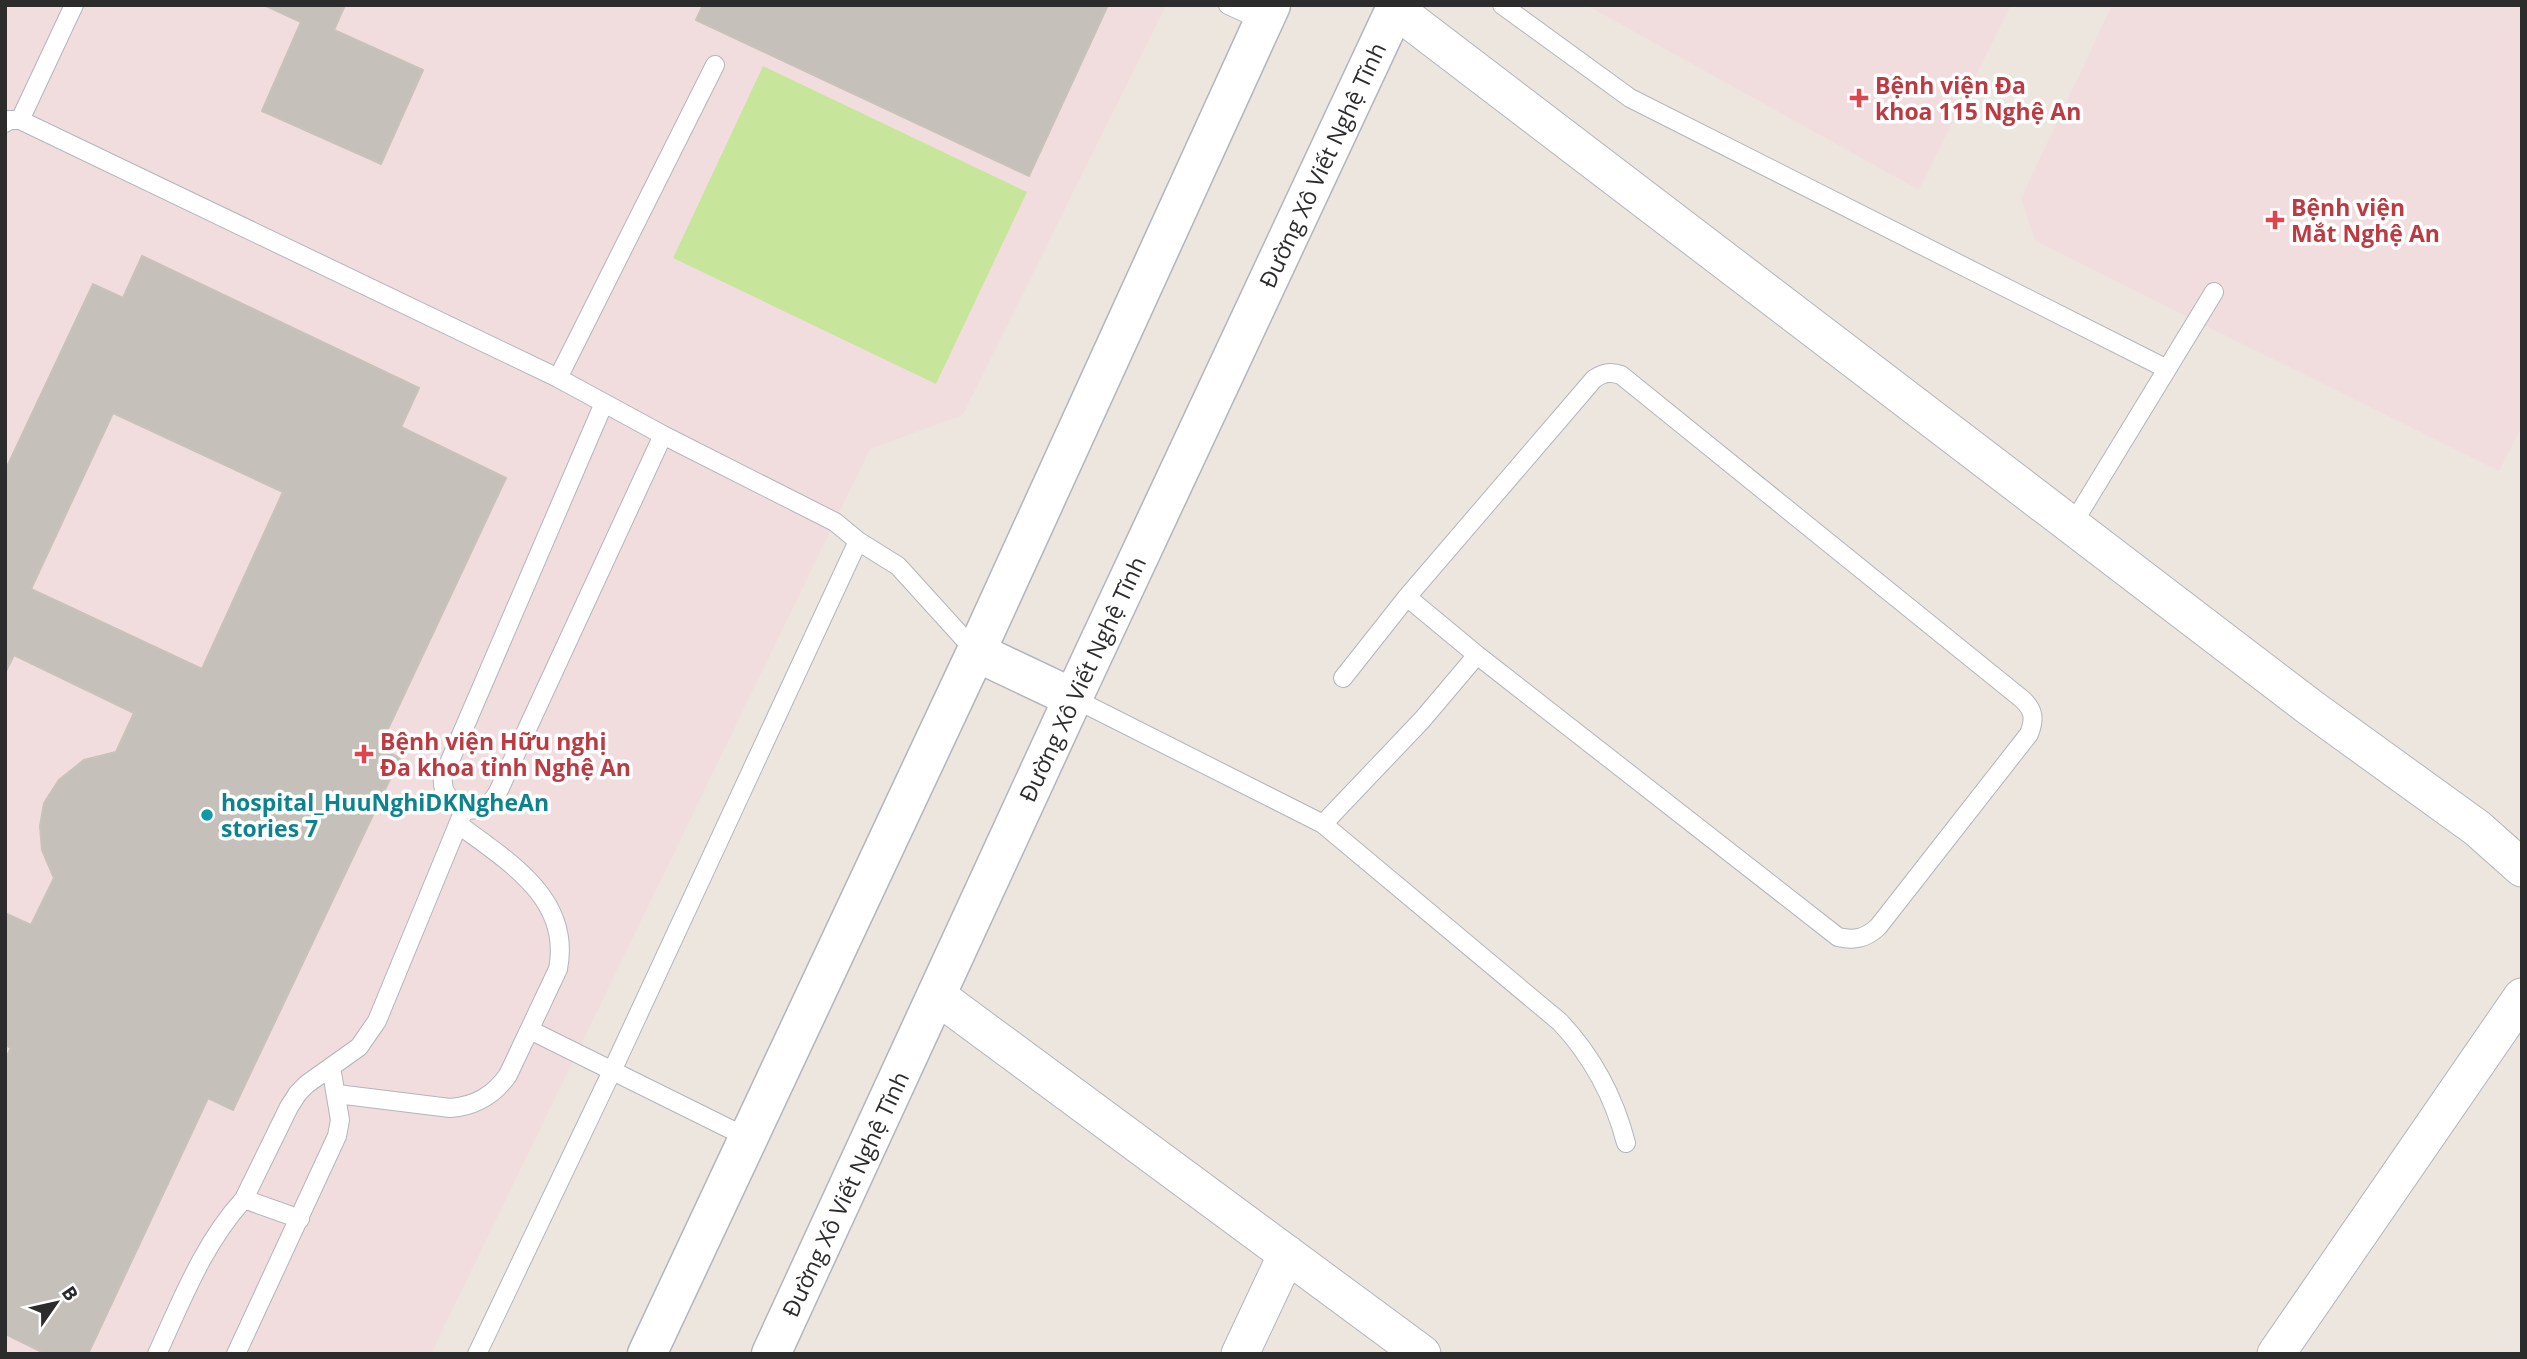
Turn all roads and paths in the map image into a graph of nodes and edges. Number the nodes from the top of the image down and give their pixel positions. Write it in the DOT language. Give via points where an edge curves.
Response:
graph roads {
  1 [pos="74,5"];
  2 [pos="1228,5"];
  3 [pos="1502,5"];
  4 [pos="1393,7"];
  5 [pos="1267,13"];
  6 [pos="715,65"];
  7 [pos="13,122"];
  8 [pos="2214,292"];
  9 [pos="2167,369"];
  10 [pos="558,378"];
  11 [pos="604,403"];
  12 [pos="663,435"];
  13 [pos="2072,525"];
  14 [pos="858,541"];
  15 [pos="1407,597"];
  16 [pos="975,652"];
  17 [pos="1477,655"];
  18 [pos="1343,678"];
  19 [pos="1073,698"];
  20 [pos="461,817"];
  21 [pos="1323,824"];
  22 [pos="2522,868"];
  23 [pos="936,995"];
  24 [pos="2522,997"];
  25 [pos="530,1030"];
  26 [pos="331,1067"];
  27 [pos="612,1071"];
  28 [pos="337,1094"];
  29 [pos="746,1137"];
  30 [pos="1626,1143"];
  31 [pos="244,1199"];
  32 [pos="300,1219"];
  33 [pos="1287,1254"];
  34 [pos="157,1354"];
  35 [pos="236,1354"];
  36 [pos="477,1354"];
  37 [pos="647,1354"];
  38 [pos="771,1354"];
  39 [pos="1240,1354"];
  40 [pos="1422,1354"];
  41 [pos="2276,1354"];
  1 -- 7 [label="lane"];
  2 -- 5 [label="lane"];
  3 -- 9 [label="lane" via="1630,98"];
  4 -- 13 [label="street"];
  4 -- 19 [label="main road, Đường Xô Viết Nghệ Tĩnh"];
  5 -- 16 [label="main road"];
  6 -- 10 [label="lane"];
  7 -- 10 [label="lane"];
  8 -- 9 [label="lane"];
  9 -- 13 [label="lane"];
  10 -- 11 [label="lane"];
  11 -- 12 [label="lane"];
  11 -- 20 [label="lane" via="443,776 442,787"];
  12 -- 14 [label="lane" via="835,522"];
  12 -- 20 [label="lane" via="495,798"];
  13 -- 22 [label="street" via="2477,828"];
  14 -- 16 [label="lane" via="898,566"];
  14 -- 27 [label="lane"];
  15 -- 17 [label="lane"];
  15 -- 17 [label="lane" via="1594,379 1615,373 2022,699 2030,706 2033,724 1878,927 1849,939 1838,937"];
  15 -- 18 [label="lane"];
  16 -- 19 [label="main road"];
  16 -- 29 [label="main road"];
  17 -- 21 [label="lane"];
  19 -- 21 [label="lane"];
  19 -- 23 [label="main road, Đường Xô Viết Nghệ Tĩnh"];
  20 -- 25 [label="lane" via="525,875 554,913 562,950"];
  20 -- 26 [label="lane" via="377,1021 359,1047"];
  21 -- 30 [label="lane" via="1573,1036 1612,1097"];
  23 -- 33 [label="street"];
  23 -- 38 [label="main road, Đường Xô Viết Nghệ Tĩnh"];
  24 -- 41 [label="street"];
  25 -- 27 [label="lane"];
  25 -- 28 [label="lane" via="508,1075 482,1101 450,1108"];
  26 -- 28 [label="lane"];
  26 -- 31 [label="lane" via="298,1093"];
  27 -- 29 [label="lane"];
  27 -- 36 [label="lane"];
  28 -- 32 [label="lane" via="337,1136"];
  29 -- 37 [label="main road"];
  31 -- 32 [label="lane"];
  31 -- 34 [label="lane" via="202,1257"];
  32 -- 35 [label="lane"];
  33 -- 39 [label="street"];
  33 -- 40 [label="street"];
}
